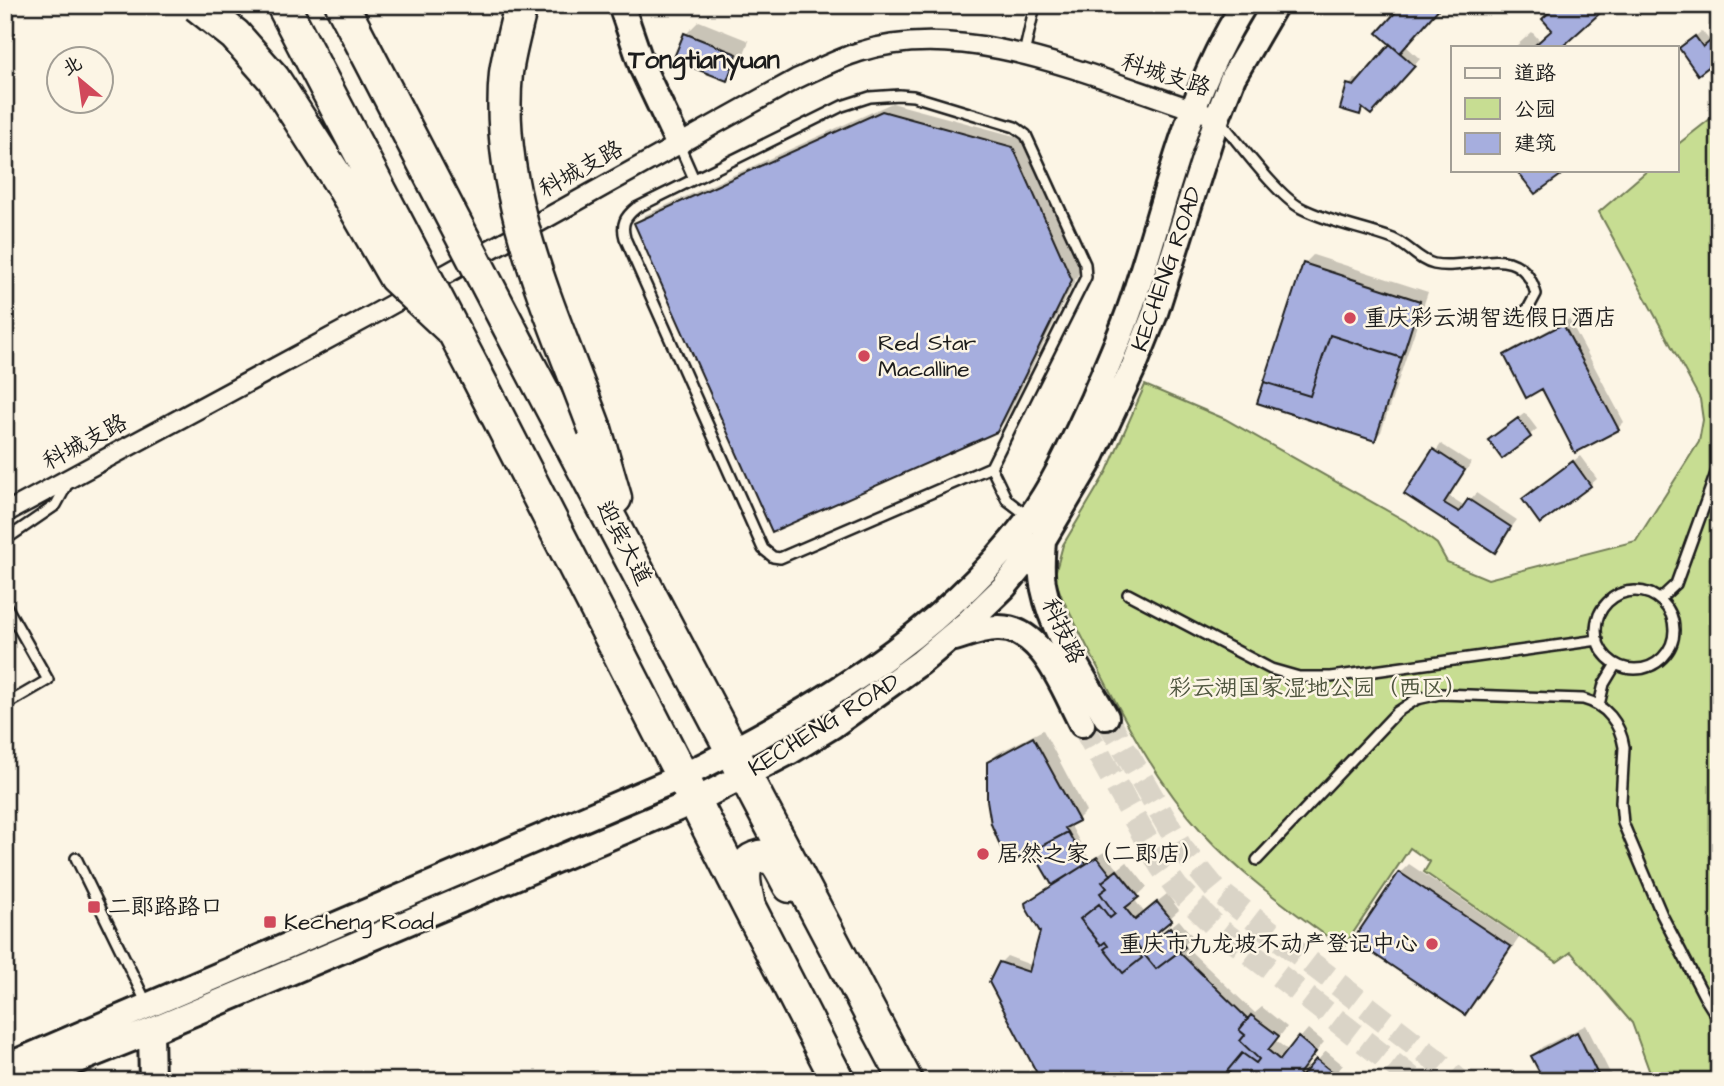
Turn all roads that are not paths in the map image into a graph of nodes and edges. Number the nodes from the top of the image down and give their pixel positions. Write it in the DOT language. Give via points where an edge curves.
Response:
graph roads {
  1 [pos="197,5"];
  2 [pos="283,5"];
  3 [pos="521,5"];
  4 [pos="621,5"];
  5 [pos="1035,5"];
  6 [pos="1244,5"];
  7 [pos="1275,5"];
  8 [pos="349,18"];
  9 [pos="1024,54"];
  10 [pos="1192,110"];
  11 [pos="1217,118"];
  12 [pos="678,143"];
  13 [pos="695,179"];
  14 [pos="1515,318"];
  15 [pos="455,333"];
  16 [pos="1719,465"];
  17 [pos="991,467"];
  18 [pos="70,478"];
  19 [pos="5,513"];
  20 [pos="1030,517"];
  21 [pos="5,540"];
  22 [pos="1043,540"];
  23 [pos="633,560"];
  24 [pos="1128,594"];
  25 [pos="1660,599"];
  26 [pos="5,604"];
  27 [pos="947,640"];
  28 [pos="1598,640"];
  29 [pos="1616,664"];
  30 [pos="5,705"];
  31 [pos="1599,705"];
  32 [pos="1106,717"];
  33 [pos="1082,724"];
  34 [pos="740,763"];
  35 [pos="689,789"];
  36 [pos="76,858"];
  37 [pos="1257,860"];
  38 [pos="749,905"];
  39 [pos="148,1006"];
  40 [pos="1719,1020"];
  41 [pos="876,1023"];
  42 [pos="151,1031"];
  43 [pos="5,1068"];
  44 [pos="26,1081"];
  45 [pos="152,1081"];
  46 [pos="838,1081"];
  47 [pos="906,1081"];
  1 -- 15 [label="highway, bridge" via="235,35 273,78 395,277"];
  2 -- 15 [label="highway, bridge"];
  3 -- 23 [label="highway, bridge" via="506,72 505,138 516,202 595,429"];
  4 -- 12 [label="main road" via="643,69"];
  5 -- 9 [label="lane"];
  6 -- 10 [label="main road, KECHENG ROAD"];
  7 -- 11 [label="main road, KECHENG ROAD" via="1233,77"];
  8 -- 23 [label="highway, 迎宾大道, bridge"];
  9 -- 10 [label="street, 科城支路"];
  9 -- 12 [label="street, 科城支路" via="927,41 860,52 796,79"];
  10 -- 11 [label="street, 科城支路"];
  10 -- 20 [label="main road, KECHENG ROAD" via="1112,355 1069,451"];
  11 -- 14 [label="lane" via="1286,197 1303,209 1397,241 1433,264 1496,259 1513,263 1528,277 1536,294 1528,309"];
  11 -- 22 [label="main road, KECHENG ROAD" via="1134,366 1088,464"];
  12 -- 13 [label="lane"];
  12 -- 18 [label="street, 科城支路"];
  13 -- 17 [label="lane" via="636,208 628,214 623,229 768,555 780,558"];
  13 -- 17 [label="lane" via="842,106 878,96 913,96 1015,127 1026,135 1085,264 1086,277"];
  15 -- 35 [label="highway, bridge"];
  16 -- 25 [label="lane" via="1676,584"];
  17 -- 20 [label="lane" via="1007,500"];
  18 -- 19 [label="street, 科城支路"];
  18 -- 21 [label="lane" via="56,505"];
  20 -- 34 [label="main road, KECHENG ROAD" via="981,576 911,639"];
  22 -- 27 [label="main road, KECHENG ROAD" via="1004,587"];
  22 -- 32 [label="main road, 科技路" via="1046,599"];
  23 -- 34 [label="highway, 迎宾大道"];
  24 -- 28 [label="lane" via="1271,669 1299,677 1331,677"];
  25 -- 28 [label="lane" via="1636,591 1612,598 1597,618"];
  25 -- 29 [label="lane" via="1673,620 1674,633 1664,656 1641,668"];
  26 -- 30 [label="lane" via="48,680"];
  27 -- 33 [label="main road" via="998,628 1026,635 1049,661"];
  27 -- 34 [label="main road, KECHENG ROAD" via="832,726"];
  28 -- 29 [label="lane"];
  29 -- 31 [label="lane"];
  31 -- 37 [label="lane" via="1583,699 1440,694 1417,699 1397,712"];
  31 -- 40 [label="lane" via="1623,738 1621,813 1627,835 1662,915"];
  34 -- 35 [label="main road, KECHENG ROAD"];
  34 -- 41 [label="highway, 迎宾大道"];
  35 -- 38 [label="highway"];
  35 -- 39 [label="main road, KECHENG ROAD"];
  35 -- 42 [label="main road, KECHENG ROAD"];
  36 -- 39 [label="lane"];
  38 -- 41 [label="highway" via="746,867 759,857 770,858 841,980"];
  38 -- 46 [label="highway"];
  39 -- 43 [label="main road, KECHENG ROAD"];
  41 -- 47 [label="highway, 迎宾大道"];
  42 -- 44 [label="main road, KECHENG ROAD"];
  42 -- 45 [label="main road"];
}
